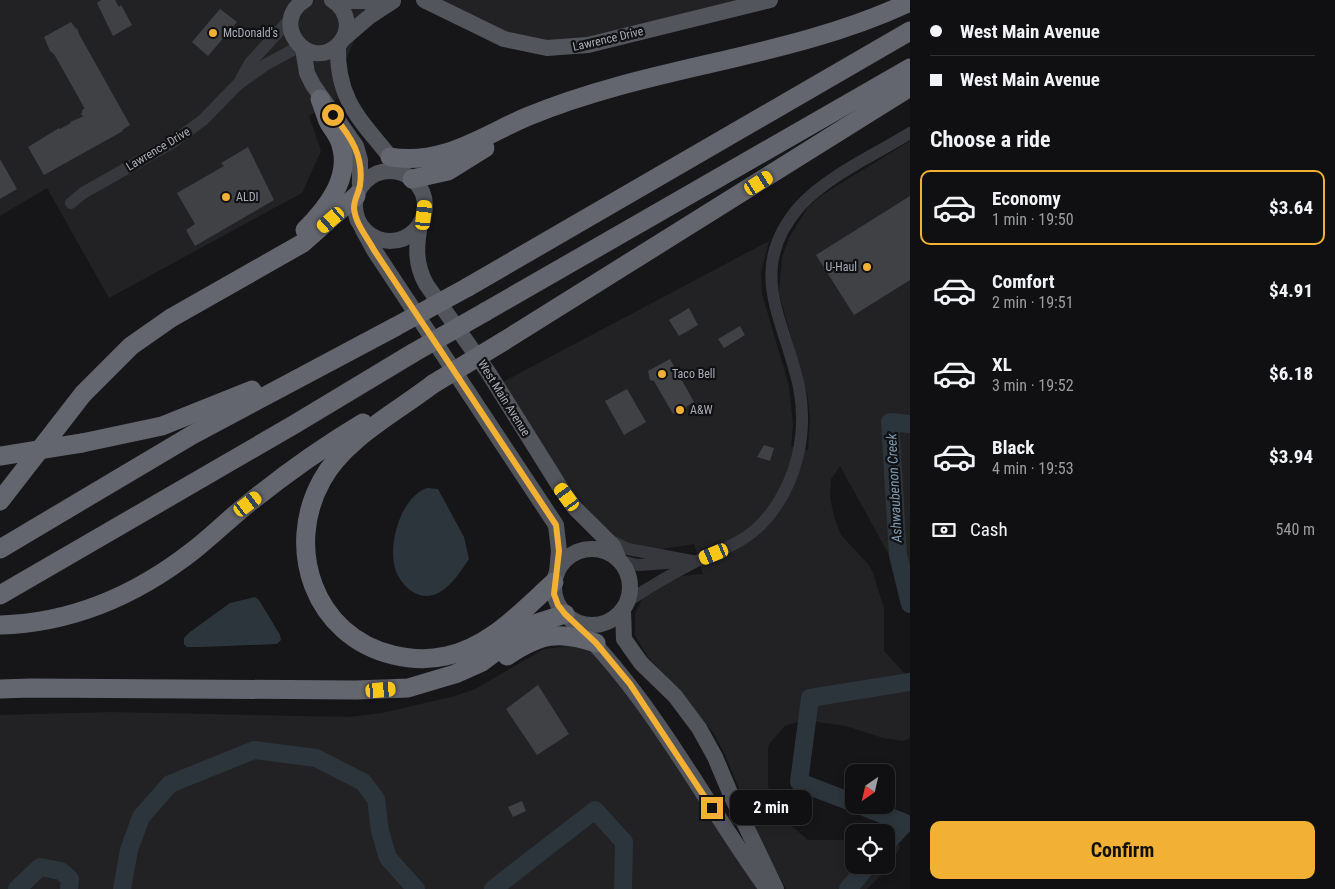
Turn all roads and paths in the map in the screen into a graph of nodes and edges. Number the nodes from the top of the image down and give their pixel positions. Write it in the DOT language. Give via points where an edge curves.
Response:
graph roads {
  1 [pos="305,0"];
  2 [pos="394,0"];
  3 [pos="424,0"];
  4 [pos="770,0"];
  5 [pos="333,1"];
  6 [pos="910,2"];
  7 [pos="292,10"];
  8 [pos="910,31"];
  9 [pos="340,43"];
  10 [pos="302,47"];
  11 [pos="910,68"];
  12 [pos="237,85"];
  13 [pos="910,88"];
  14 [pos="320,98"];
  15 [pos="544,112"];
  16 [pos="910,133"];
  17 [pos="390,157"];
  18 [pos="408,177"];
  19 [pos="358,191"];
  20 [pos="71,203"];
  21 [pos="420,224"];
  22 [pos="363,230"];
  23 [pos="271,260"];
  24 [pos="394,327"];
  25 [pos="433,384"];
  26 [pos="0,456"];
  27 [pos="0,500"];
  28 [pos="603,536"];
  29 [pos="0,549"];
  30 [pos="620,560"];
  31 [pos="696,561"];
  32 [pos="555,578"];
  33 [pos="0,595"];
  34 [pos="626,606"];
  35 [pos="566,616"];
  36 [pos="0,625"];
  37 [pos="596,643"];
  38 [pos="455,674"];
  39 [pos="0,689"];
  40 [pos="767,889"];
  41 [pos="776,889"];
  1 -- 7 [label="main road"];
  2 -- 5 [label="main road"];
  2 -- 9 [label="main road"];
  3 -- 4 [label="main road, Lawrence Drive" via="504,39 547,48 588,45"];
  5 -- 9 [label="main road" via="346,16 346,29"];
  6 -- 15 [label="highway" via="825,35 612,86"];
  7 -- 10 [label="main road" via="291,30"];
  7 -- 12 [label="street, Lawrence Drive" via="250,63"];
  8 -- 24 [label="highway, bridge"];
  9 -- 10 [label="main road" via="321,53"];
  9 -- 17 [label="main road" via="337,67 345,94 361,122"];
  10 -- 12 [label="street, Lawrence Drive" via="265,65"];
  10 -- 14 [label="main road" via="307,73"];
  11 -- 33 [label="highway, bridge"];
  12 -- 20 [label="street, Lawrence Drive" via="190,130"];
  13 -- 25 [label="highway, bridge"];
  14 -- 19 [label="main road" via="356,146 360,160"];
  14 -- 23 [label="highway" via="341,143 344,170 329,201 308,226"];
  15 -- 17 [label="highway" via="471,146 418,158"];
  15 -- 18 [label="highway" via="448,171"];
  16 -- 31 [label="street" via="818,190 795,212 781,236 772,263 772,296 801,402 801,439 792,473 775,508 755,531 730,548"];
  17 -- 18 [label="main road"];
  18 -- 19 [label="main road" via="385,171 367,179"];
  18 -- 21 [label="main road" via="419,186 425,205"];
  19 -- 22 [label="main road" via="354,208"];
  19 -- 23 [label="highway" via="304,243"];
  21 -- 22 [label="main road" via="408,236 393,242 377,239"];
  21 -- 28 [label="main road, West Main Avenue" via="417,259 419,272 426,284 488,372 574,507"];
  22 -- 32 [label="main road" via="556,525 559,545"];
  23 -- 27 [label="highway" via="171,318 131,346 83,394"];
  24 -- 26 [label="highway, bridge" via="351,339 243,395 162,426"];
  24 -- 29 [label="highway" via="192,435"];
  25 -- 32 [label="highway" via="352,444 322,478 310,503 304,544 312,583 322,604 336,623 356,639 381,652 427,659 470,649 485,641"];
  25 -- 36 [label="highway" via="328,444 195,549 133,590 63,617"];
  28 -- 30 [label="main road, West Main Avenue"];
  28 -- 31 [label="street" via="628,549"];
  30 -- 31 [label="street" via="657,565"];
  30 -- 32 [label="main road" via="597,549 584,550 563,562"];
  30 -- 34 [label="main road" via="630,580"];
  31 -- 34 [label="street" via="652,585"];
  32 -- 35 [label="main road" via="554,594"];
  34 -- 35 [label="main road" via="614,619 591,626"];
  34 -- 41 [label="main road" via="624,639 699,728 716,757"];
  35 -- 37 [label="main road"];
  35 -- 38 [label="highway" via="531,625 482,662"];
  37 -- 38 [label="highway" via="575,636 545,636 484,669"];
  37 -- 40 [label="main road" via="665,734"];
  38 -- 39 [label="highway" via="408,688 381,690"];
}
